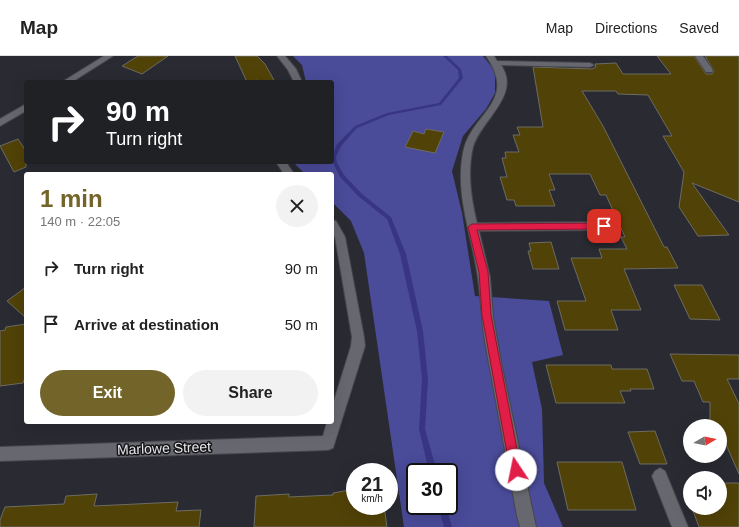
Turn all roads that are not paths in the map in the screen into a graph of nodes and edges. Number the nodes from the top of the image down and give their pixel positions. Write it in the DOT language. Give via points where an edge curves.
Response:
graph roads {
  1 [pos="109,56"];
  2 [pos="281,56"];
  3 [pos="699,56"];
  4 [pos="493,60"];
  5 [pos="590,65"];
  6 [pos="709,70"];
  7 [pos="69,80"];
  8 [pos="297,80"];
  9 [pos="24,108"];
  10 [pos="0,123"];
  11 [pos="604,226"];
  12 [pos="334,227"];
  13 [pos="472,227"];
  14 [pos="334,423"];
  15 [pos="334,424"];
  16 [pos="0,454"];
  17 [pos="660,476"];
  18 [pos="528,527"];
  19 [pos="680,527"];
  1 -- 7 [label="street"];
  2 -- 8 [label="street"];
  3 -- 6 [label="street"];
  4 -- 5 [label="street"];
  4 -- 13 [label="street" via="501,72 499,101 471,142 466,161 464,186"];
  9 -- 10 [label="street"];
  11 -- 13 [label="street"];
  12 -- 14 [label="street, Marlowe Street" via="340,237 358,336 358,346"];
  13 -- 18 [label="street" via="483,272 487,315"];
  15 -- 16 [label="street, Marlowe Street" via="328,442"];
  17 -- 19 [label="street"];
}
